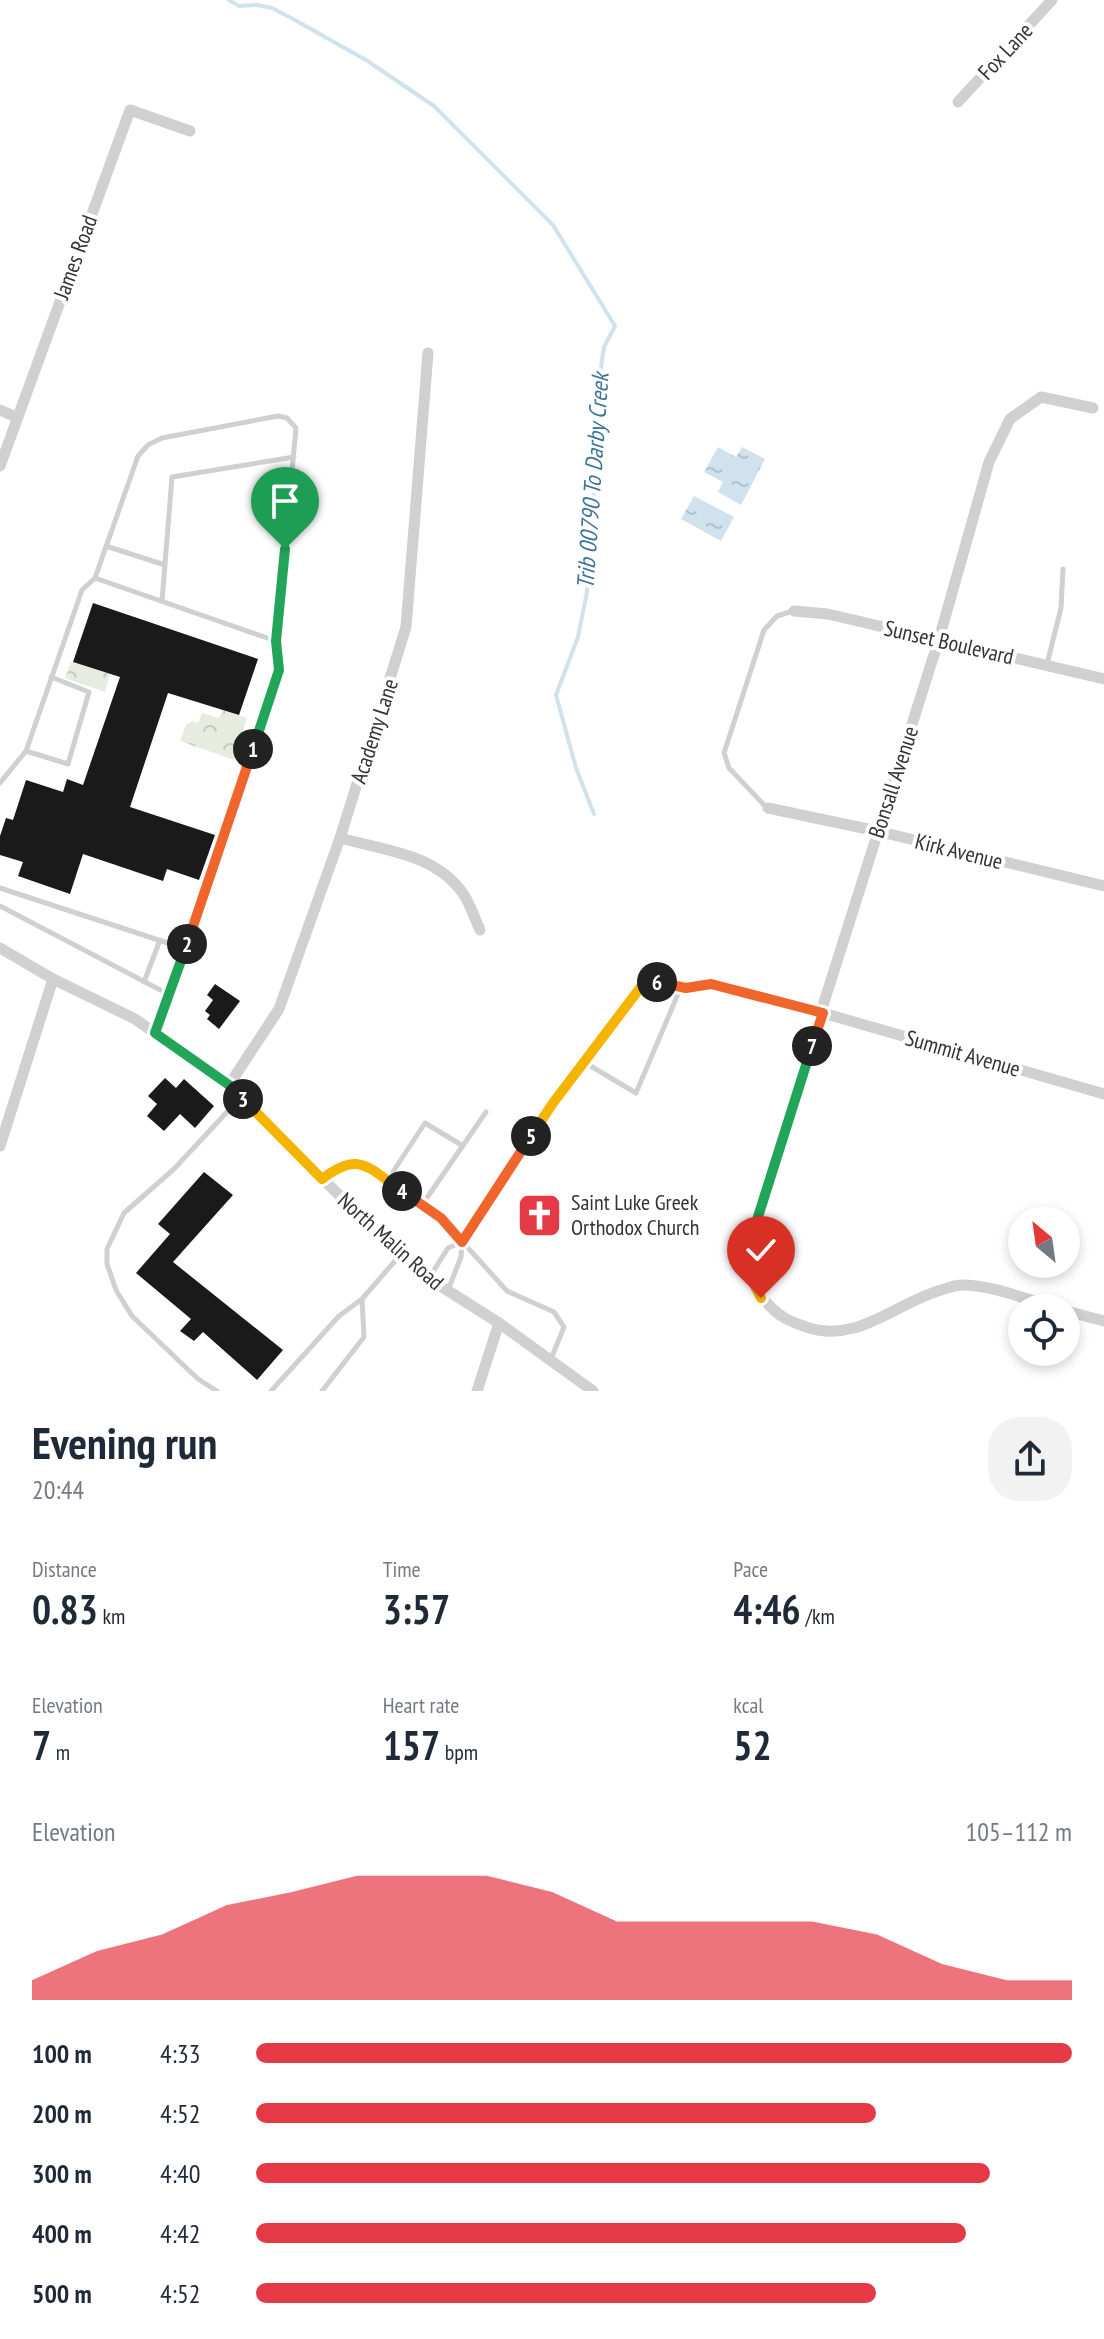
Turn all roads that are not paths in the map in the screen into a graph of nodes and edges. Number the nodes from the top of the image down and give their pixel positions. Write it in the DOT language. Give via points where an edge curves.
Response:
graph roads {
  1 [pos="1052,0"];
  2 [pos="958,102"];
  3 [pos="190,131"];
  4 [pos="428,353"];
  5 [pos="1093,408"];
  6 [pos="0,410"];
  7 [pos="16,417"];
  8 [pos="294,457"];
  9 [pos="0,466"];
  10 [pos="106,546"];
  11 [pos="165,565"];
  12 [pos="1063,569"];
  13 [pos="95,578"];
  14 [pos="162,601"];
  15 [pos="794,611"];
  16 [pos="939,639"];
  17 [pos="276,641"];
  18 [pos="1047,665"];
  19 [pos="51,677"];
  20 [pos="1104,679"];
  21 [pos="26,751"];
  22 [pos="0,783"];
  23 [pos="768,808"];
  24 [pos="877,831"];
  25 [pos="340,838"];
  26 [pos="1104,886"];
  27 [pos="0,888"];
  28 [pos="0,906"];
  29 [pos="480,930"];
  30 [pos="160,940"];
  31 [pos="0,948"];
  32 [pos="186,949"];
  33 [pos="53,979"];
  34 [pos="144,982"];
  35 [pos="681,987"];
  36 [pos="168,994"];
  37 [pos="823,1013"];
  38 [pos="155,1033"];
  39 [pos="584,1062"];
  40 [pos="229,1085"];
  41 [pos="1104,1094"];
  42 [pos="241,1097"];
  43 [pos="486,1112"];
  44 [pos="0,1146"];
  45 [pos="463,1146"];
  46 [pos="322,1179"];
  47 [pos="387,1181"];
  48 [pos="422,1205"];
  49 [pos="462,1242"];
  50 [pos="401,1254"];
  51 [pos="429,1278"];
  52 [pos="448,1291"];
  53 [pos="1008,1294"];
  54 [pos="362,1299"];
  55 [pos="1080,1315"];
  56 [pos="1104,1321"];
  57 [pos="499,1323"];
  58 [pos="551,1360"];
  59 [pos="217,1391"];
  60 [pos="273,1391"];
  61 [pos="322,1391"];
  62 [pos="477,1391"];
  63 [pos="593,1391"];
  1 -- 2 [label="street, Fox Lane"];
  3 -- 7 [label="street, James Road" via="130,110"];
  4 -- 25 [label="street, Academy Lane" via="406,627"];
  5 -- 16 [label="street, Bonsall Avenue" via="1041,397 1010,419 989,462"];
  6 -- 7 [label="street"];
  7 -- 9 [label="street, James Road"];
  8 -- 10 [label="lane" via="296,428 278,416 162,438 138,456"];
  8 -- 11 [label="lane" via="172,477"];
  8 -- 17 [label="lane"];
  10 -- 11 [label="lane"];
  10 -- 13 [label="lane"];
  11 -- 14 [label="lane"];
  12 -- 18 [label="lane" via="1061,608"];
  13 -- 14 [label="lane"];
  13 -- 19 [label="lane" via="82,590"];
  14 -- 17 [label="lane"];
  15 -- 16 [label="street, Sunset Boulevard"];
  15 -- 23 [label="lane" via="777,616 764,630 724,753 729,768"];
  16 -- 18 [label="street, Sunset Boulevard"];
  16 -- 24 [label="street, Bonsall Avenue"];
  17 -- 32 [label="lane" via="279,670"];
  18 -- 20 [label="street, Sunset Boulevard"];
  19 -- 21 [label="lane"];
  19 -- 21 [label="lane" via="89,692 68,764"];
  21 -- 22 [label="lane"];
  23 -- 24 [label="street, Kirk Avenue"];
  24 -- 26 [label="street, Kirk Avenue"];
  24 -- 37 [label="street, Bonsall Avenue"];
  25 -- 29 [label="street" via="420,859 445,874 464,896"];
  25 -- 40 [label="street, Academy Lane" via="279,1009"];
  27 -- 30 [label="lane"];
  28 -- 34 [label="lane"];
  30 -- 32 [label="lane"];
  30 -- 34 [label="lane"];
  31 -- 33 [label="street, North Malin Road"];
  32 -- 36 [label="lane"];
  33 -- 38 [label="street, North Malin Road"];
  33 -- 44 [label="street"];
  34 -- 36 [label="lane"];
  35 -- 37 [label="lane" via="711,984"];
  35 -- 39 [label="lane" via="646,980"];
  35 -- 39 [label="lane" via="636,1093"];
  36 -- 38 [label="lane"];
  37 -- 41 [label="street, Summit Avenue"];
  37 -- 53 [label="street, Bonsall Avenue" via="751,1233 747,1270 761,1298 782,1318 816,1330 847,1330 960,1285"];
  38 -- 40 [label="street, North Malin Road"];
  39 -- 49 [label="lane"];
  40 -- 42 [label="street, North Malin Road"];
  42 -- 46 [label="street, North Malin Road"];
  42 -- 59 [label="lane" via="124,1213 107,1249 116,1290 132,1316"];
  43 -- 45 [label="lane"];
  45 -- 47 [label="lane" via="425,1123"];
  45 -- 48 [label="lane"];
  46 -- 47 [label="lane" via="342,1164 361,1164"];
  46 -- 50 [label="street, North Malin Road"];
  47 -- 48 [label="lane"];
  48 -- 49 [label="lane"];
  49 -- 51 [label="lane" via="448,1248"];
  49 -- 52 [label="lane"];
  49 -- 58 [label="lane" via="507,1291 554,1312 564,1327"];
  50 -- 51 [label="street, North Malin Road"];
  50 -- 54 [label="lane"];
  51 -- 52 [label="street, North Malin Road"];
  52 -- 57 [label="street, North Malin Road"];
  54 -- 60 [label="lane" via="339,1316"];
  54 -- 61 [label="lane" via="364,1337"];
  55 -- 56 [label="street"];
  57 -- 58 [label="street, North Malin Road"];
  57 -- 62 [label="street"];
  58 -- 63 [label="street, North Malin Road"];
}
